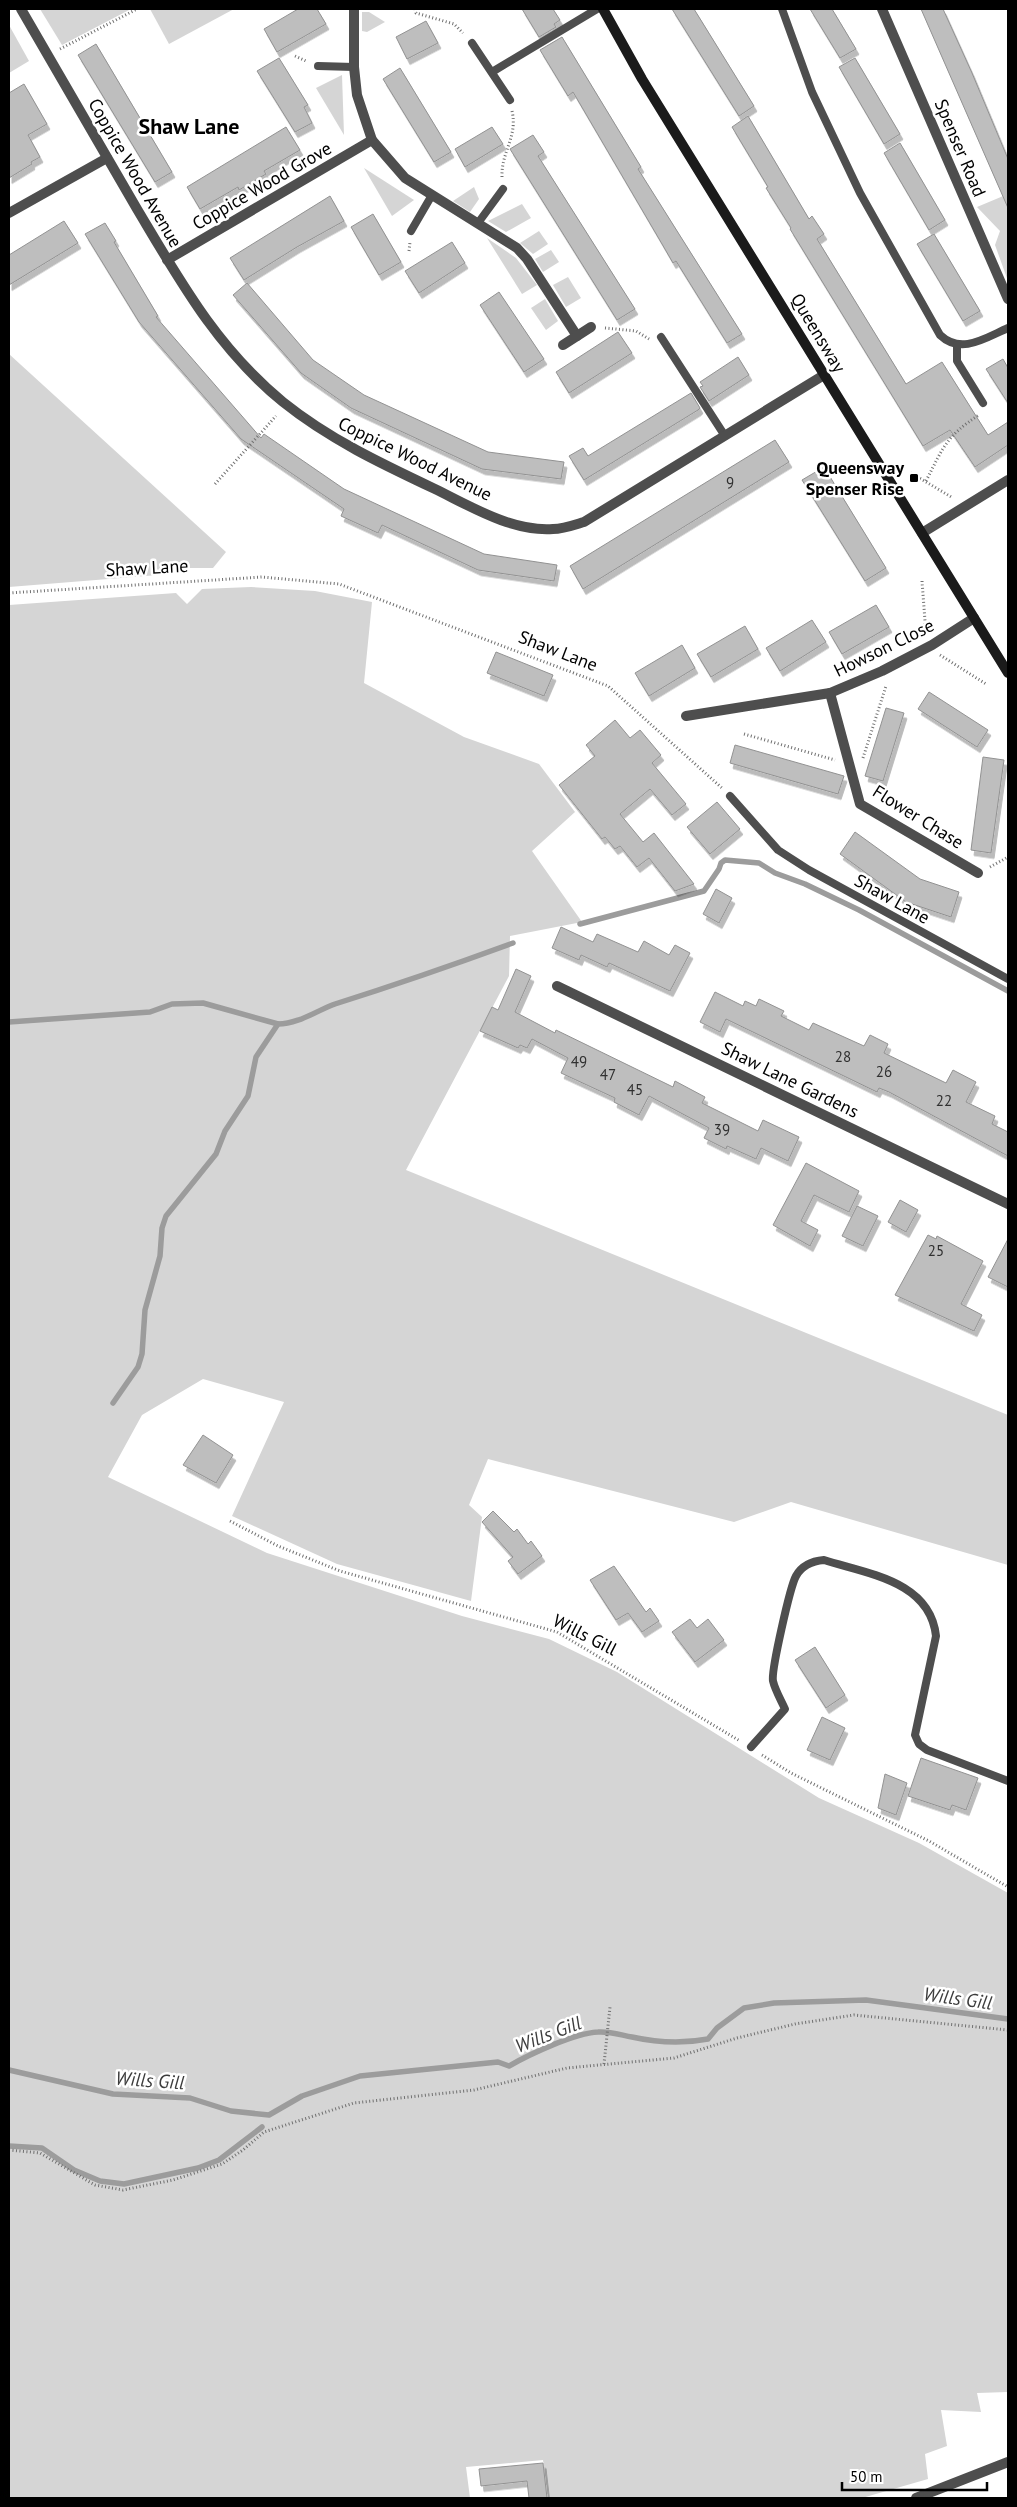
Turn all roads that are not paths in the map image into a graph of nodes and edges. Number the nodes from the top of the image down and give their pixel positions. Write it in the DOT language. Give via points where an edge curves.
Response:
graph roads {
  1 [pos="21,9"];
  2 [pos="354,9"];
  3 [pos="597,9"];
  4 [pos="603,9"];
  5 [pos="782,9"];
  6 [pos="882,9"];
  7 [pos="472,43"];
  8 [pos="318,66"];
  9 [pos="354,67"];
  10 [pos="492,72"];
  11 [pos="510,100"];
  12 [pos="372,140"];
  13 [pos="107,158"];
  14 [pos="503,190"];
  15 [pos="432,194"];
  16 [pos="9,213"];
  17 [pos="478,224"];
  18 [pos="411,231"];
  19 [pos="167,260"];
  20 [pos="1008,299"];
  21 [pos="591,327"];
  22 [pos="1008,328"];
  23 [pos="578,336"];
  24 [pos="661,337"];
  25 [pos="563,345"];
  26 [pos="957,345"];
  27 [pos="824,375"];
  28 [pos="984,403"];
  29 [pos="725,436"];
  30 [pos="1008,480"];
  31 [pos="922,533"];
  32 [pos="974,618"];
  33 [pos="1008,673"];
  34 [pos="830,693"];
  35 [pos="686,716"];
  36 [pos="730,796"];
  37 [pos="978,872"];
  38 [pos="1008,979"];
  39 [pos="557,986"];
  40 [pos="1008,1204"];
  41 [pos="751,1748"];
  42 [pos="1008,1781"];
  43 [pos="1008,2462"];
  44 [pos="916,2498"];
  1 -- 13 [label="street, Coppice Wood Avenue"];
  2 -- 9 [label="street"];
  3 -- 10 [label="lane"];
  4 -- 27 [label="street, Queensway" via="642,79"];
  5 -- 26 [label="lane" via="812,92 860,193 940,335"];
  6 -- 20 [label="street, Spenser Road"];
  7 -- 10 [label="lane"];
  8 -- 9 [label="lane"];
  9 -- 12 [label="street" via="357,95"];
  10 -- 11 [label="lane"];
  12 -- 15 [label="street" via="404,178"];
  12 -- 19 [label="street, Coppice Wood Grove"];
  13 -- 16 [label="street"];
  13 -- 19 [label="street, Coppice Wood Avenue"];
  14 -- 17 [label="lane"];
  15 -- 17 [label="street"];
  15 -- 18 [label="lane"];
  17 -- 23 [label="street" via="517,248 527,259"];
  19 -- 29 [label="street, Coppice Wood Avenue" via="202,316 232,353 305,419 368,457 509,522 553,529 584,522"];
  21 -- 23 [label="street"];
  22 -- 26 [label="lane" via="970,345"];
  23 -- 25 [label="street"];
  24 -- 29 [label="lane"];
  26 -- 28 [label="lane" via="956,362"];
  27 -- 29 [label="street, Coppice Wood Avenue"];
  27 -- 31 [label="street, Queensway"];
  30 -- 31 [label="street"];
  31 -- 32 [label="street, Queensway"];
  32 -- 33 [label="street, Queensway"];
  32 -- 34 [label="street, Howson Close" via="932,645"];
  34 -- 35 [label="street, Howson Close"];
  34 -- 37 [label="street, Flower Chase" via="860,804"];
  36 -- 38 [label="lane, Shaw Lane" via="778,850"];
  39 -- 40 [label="street, Shaw Lane Gardens"];
  41 -- 42 [label="lane" via="785,1709 772,1679 796,1576 804,1566 824,1560 898,1584 916,1594 928,1608 936,1636 914,1735 928,1750"];
  43 -- 44 [label="street"];
}
